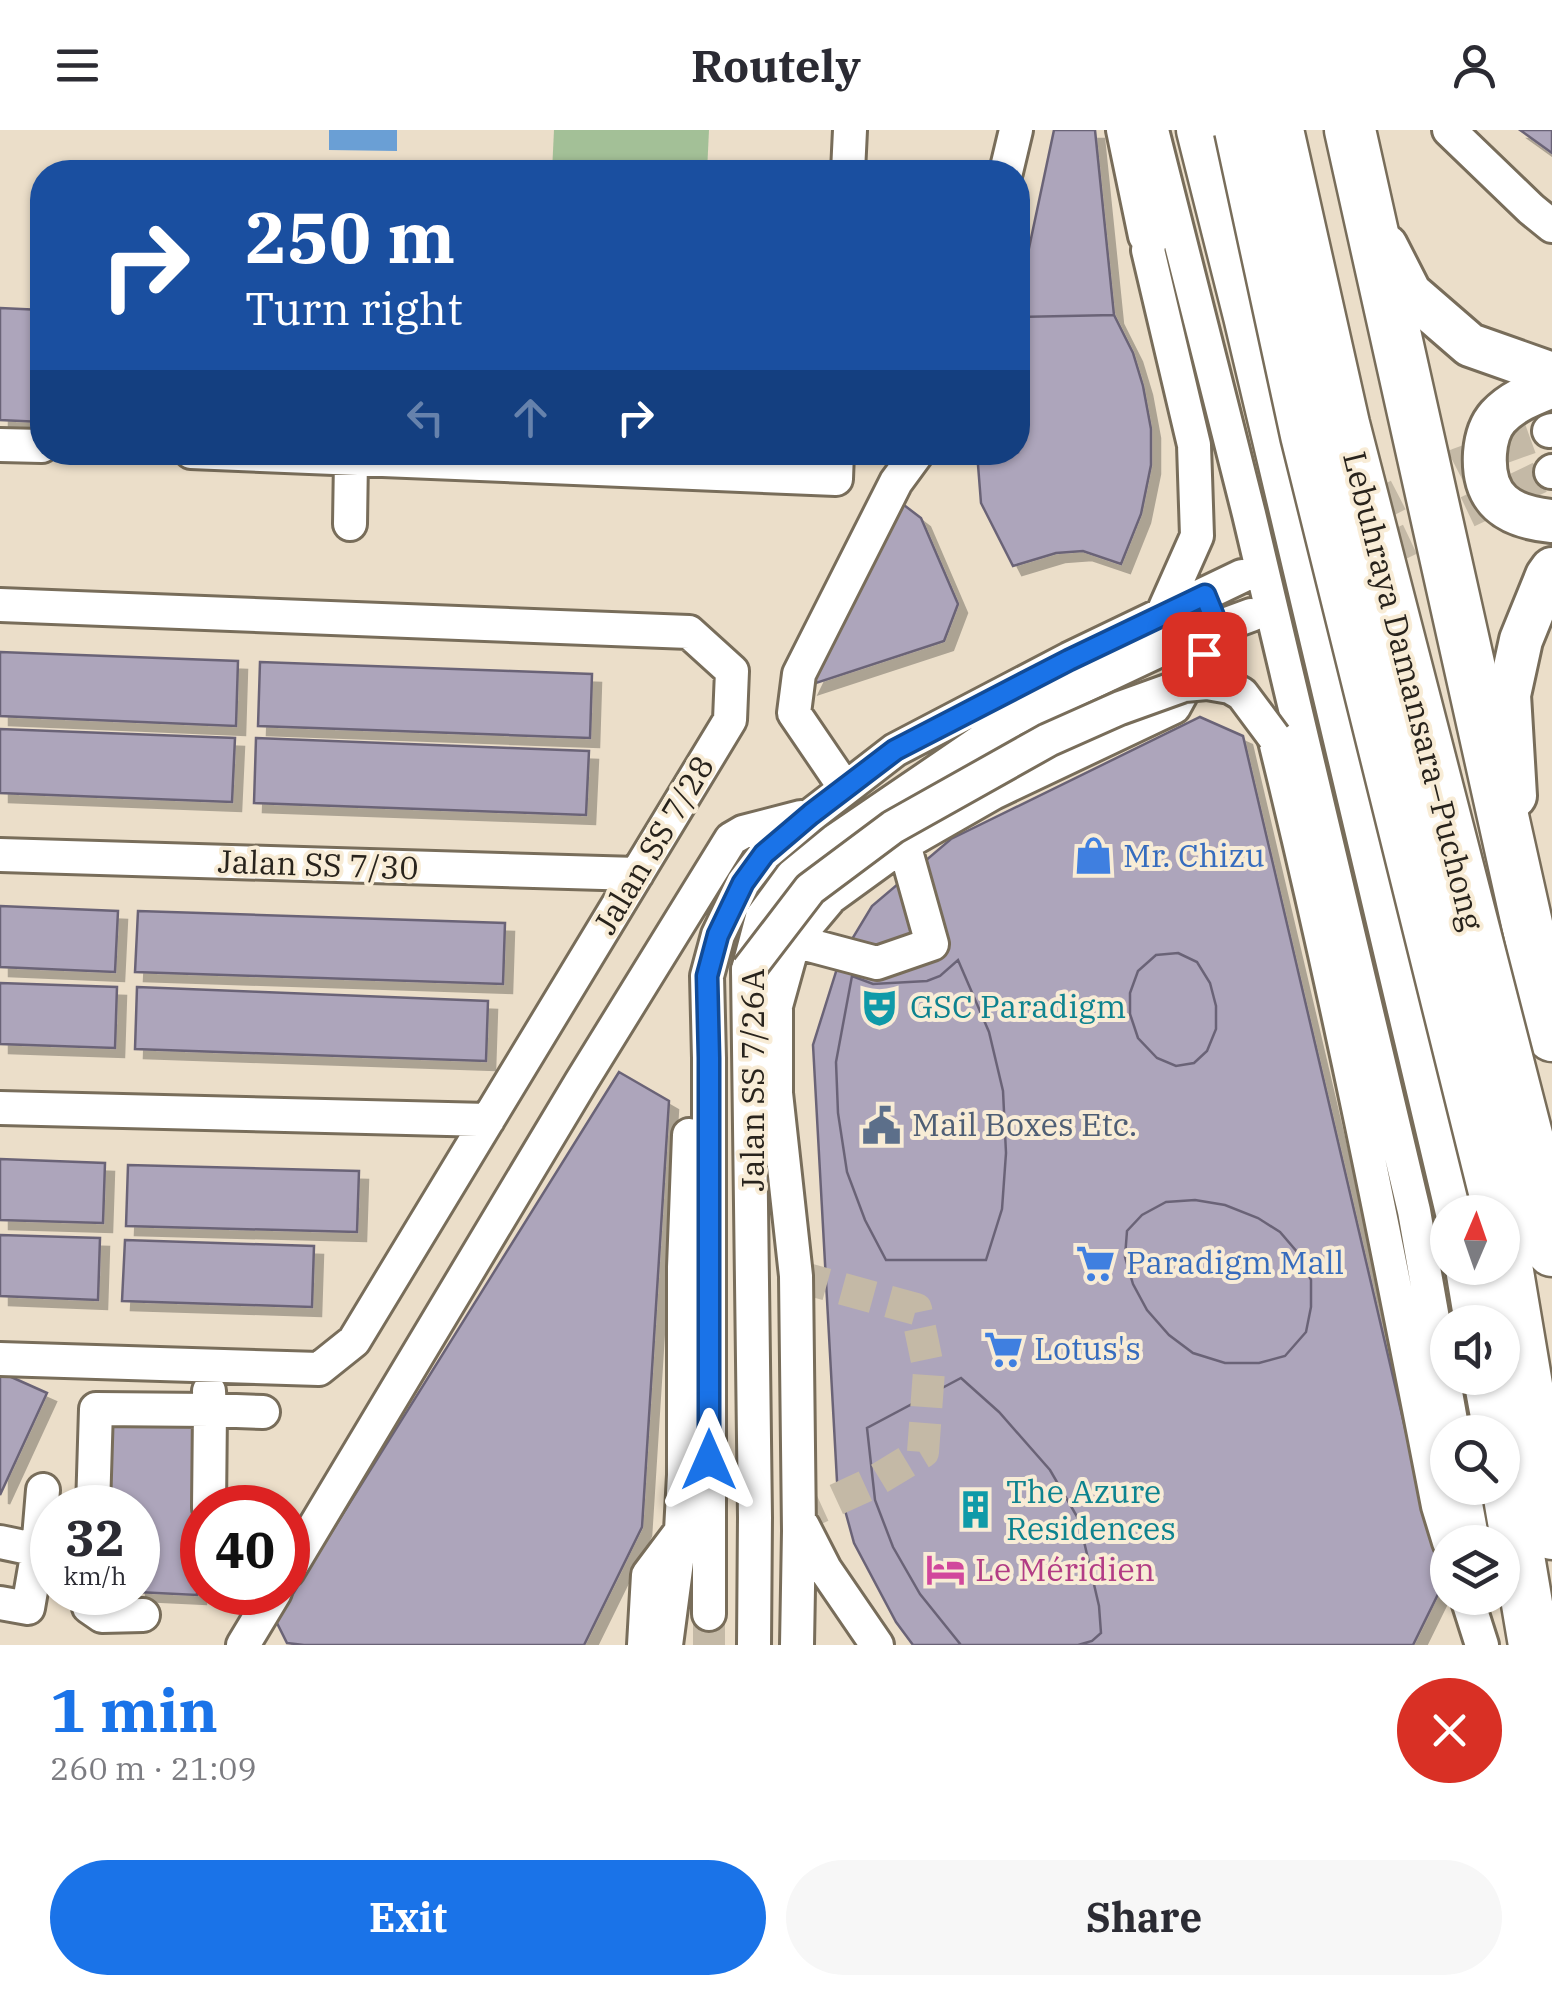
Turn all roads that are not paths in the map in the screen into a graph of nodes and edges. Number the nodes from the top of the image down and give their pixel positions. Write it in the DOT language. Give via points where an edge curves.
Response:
graph roads {
  1 [pos="850,130"];
  2 [pos="1016,130"];
  3 [pos="1123,130"];
  4 [pos="1152,130"];
  5 [pos="1278,130"];
  6 [pos="1324,130"];
  7 [pos="1350,130"];
  8 [pos="1449,130"];
  9 [pos="1203,149"];
  10 [pos="849,160"];
  11 [pos="1009,160"];
  12 [pos="1368,210"];
  13 [pos="1552,226"];
  14 [pos="1148,250"];
  15 [pos="1389,311"];
  16 [pos="1249,316"];
  17 [pos="1552,374"];
  18 [pos="1552,386"];
  19 [pos="0,444"];
  20 [pos="30,445"];
  21 [pos="351,465"];
  22 [pos="496,465"];
  23 [pos="837,465"];
  24 [pos="908,465"];
  25 [pos="1552,521"];
  26 [pos="350,524"];
  27 [pos="1552,570"];
  28 [pos="1242,576"];
  29 [pos="1205,595"];
  30 [pos="0,606"];
  31 [pos="1251,615"];
  32 [pos="1161,617"];
  33 [pos="1218,627"];
  34 [pos="1274,737"];
  35 [pos="845,788"];
  36 [pos="811,814"];
  37 [pos="904,844"];
  38 [pos="0,855"];
  39 [pos="637,874"];
  40 [pos="1520,898"];
  41 [pos="1342,908"];
  42 [pos="794,940"];
  43 [pos="748,970"];
  44 [pos="1552,1036"];
  45 [pos="709,1058"];
  46 [pos="0,1108"];
  47 [pos="488,1120"];
  48 [pos="1458,1195"];
  49 [pos="1521,1207"];
  50 [pos="1552,1250"];
  51 [pos="753,1275"];
  52 [pos="796,1276"];
  53 [pos="1510,1285"];
  54 [pos="0,1360"];
  55 [pos="207,1367"];
  56 [pos="210,1410"];
  57 [pos="263,1412"];
  58 [pos="1450,1415"];
  59 [pos="93,1485"];
  60 [pos="209,1485"];
  61 [pos="1510,1505"];
  62 [pos="755,1518"];
  63 [pos="798,1518"];
  64 [pos="1444,1525"];
  65 [pos="682,1530"];
  66 [pos="310,1534"];
  67 [pos="1552,1534"];
  68 [pos="0,1542"];
  69 [pos="30,1548"];
  70 [pos="30,1596"];
  71 [pos="0,1603"];
  72 [pos="709,1614"];
  73 [pos="261,1615"];
  74 [pos="1472,1615"];
  75 [pos="1485,1615"];
  76 [pos="243,1645"];
  77 [pos="644,1645"];
  78 [pos="666,1645"];
  79 [pos="754,1645"];
  80 [pos="797,1645"];
  81 [pos="877,1645"];
  82 [pos="1482,1645"];
  83 [pos="1491,1645"];
  84 [pos="1534,1645"];
  1 -- 10 [label="street"];
  2 -- 11 [label="street"];
  3 -- 14 [label="street"];
  4 -- 9 [label="street"];
  5 -- 49 [label="highway, Lebuhraya Damansara–Puchong, bridge"];
  6 -- 9 [label="highway"];
  7 -- 12 [label="highway"];
  8 -- 13 [label="street"];
  9 -- 14 [label="street"];
  9 -- 16 [label="highway"];
  9 -- 41 [label="street" via="1249,514"];
  9 -- 49 [label="highway, Lebuhraya Damansara–Puchong, bridge" via="1306,435"];
  12 -- 15 [label="highway"];
  12 -- 17 [label="main road" via="1410,293 1470,345"];
  14 -- 32 [label="street" via="1194,444 1197,536"];
  15 -- 16 [label="highway" via="1360,266 1335,254 1302,254 1261,278"];
  15 -- 40 [label="highway"];
  16 -- 48 [label="highway"];
  18 -- 25 [label="main road" via="1496,419 1485,476 1502,505"];
  19 -- 20 [label="street"];
  21 -- 26 [label="street"];
  22 -- 23 [label="street" via="836,479"];
  24 -- 35 [label="street" via="800,674 794,713"];
  27 -- 40 [label="main road" via="1521,640 1509,694"];
  28 -- 29 [label="street, Jalan SS 7/26A"];
  29 -- 32 [label="street, Jalan SS 7/26A"];
  29 -- 33 [label="street"];
  30 -- 39 [label="street, Jalan SS 7/28" via="689,632 732,671 730,720"];
  31 -- 33 [label="street, Jalan SS 7/26A"];
  32 -- 35 [label="street, Jalan SS 7/26A" via="895,750"];
  33 -- 37 [label="street" via="1174,707 993,792"];
  33 -- 43 [label="street, Jalan SS 7/26A" via="1012,720 836,840 792,876 762,917"];
  34 -- 41 [label="street"];
  34 -- 43 [label="street, bridge" via="1242,694 1207,683 1120,708 893,827 810,889"];
  34 -- 64 [label="street"];
  35 -- 36 [label="street, Jalan SS 7/26A"];
  36 -- 45 [label="street, Jalan SS 7/26A" via="764,854 718,935 707,976"];
  36 -- 66 [label="street" via="730,838"];
  37 -- 42 [label="street" via="831,897"];
  37 -- 42 [label="street" via="932,944 877,963"];
  38 -- 39 [label="street, Jalan SS 7/30"];
  39 -- 47 [label="street, Jalan SS 7/28"];
  40 -- 44 [label="highway"];
  41 -- 58 [label="street" via="1414,1211"];
  42 -- 52 [label="street" via="776,1006 776,1093"];
  43 -- 51 [label="street, Jalan SS 7/26A"];
  45 -- 65 [label="street" via="693,1105 688,1152"];
  45 -- 72 [label="street, Jalan SS 7/26A"];
  46 -- 47 [label="street"];
  47 -- 55 [label="street, Jalan SS 7/28" via="354,1342 319,1368"];
  49 -- 50 [label="highway, Lebuhraya Damansara–Puchong"];
  51 -- 52 [label="street"];
  51 -- 62 [label="street, Jalan SS 7/26A"];
  52 -- 63 [label="street"];
  53 -- 67 [label="highway"];
  54 -- 55 [label="street, Jalan SS 7/28"];
  55 -- 56 [label="street"];
  56 -- 57 [label="street"];
  56 -- 59 [label="street" via="96,1409"];
  56 -- 60 [label="street"];
  61 -- 84 [label="highway"];
  62 -- 63 [label="street"];
  62 -- 79 [label="street, Jalan SS 7/26A"];
  63 -- 80 [label="street"];
  63 -- 81 [label="street"];
  65 -- 77 [label="street" via="648,1576"];
  65 -- 78 [label="street"];
  68 -- 69 [label="street"];
  70 -- 71 [label="street" via="28,1608"];
  73 -- 76 [label="street"];
  74 -- 82 [label="street"];
  75 -- 83 [label="street"];
}
